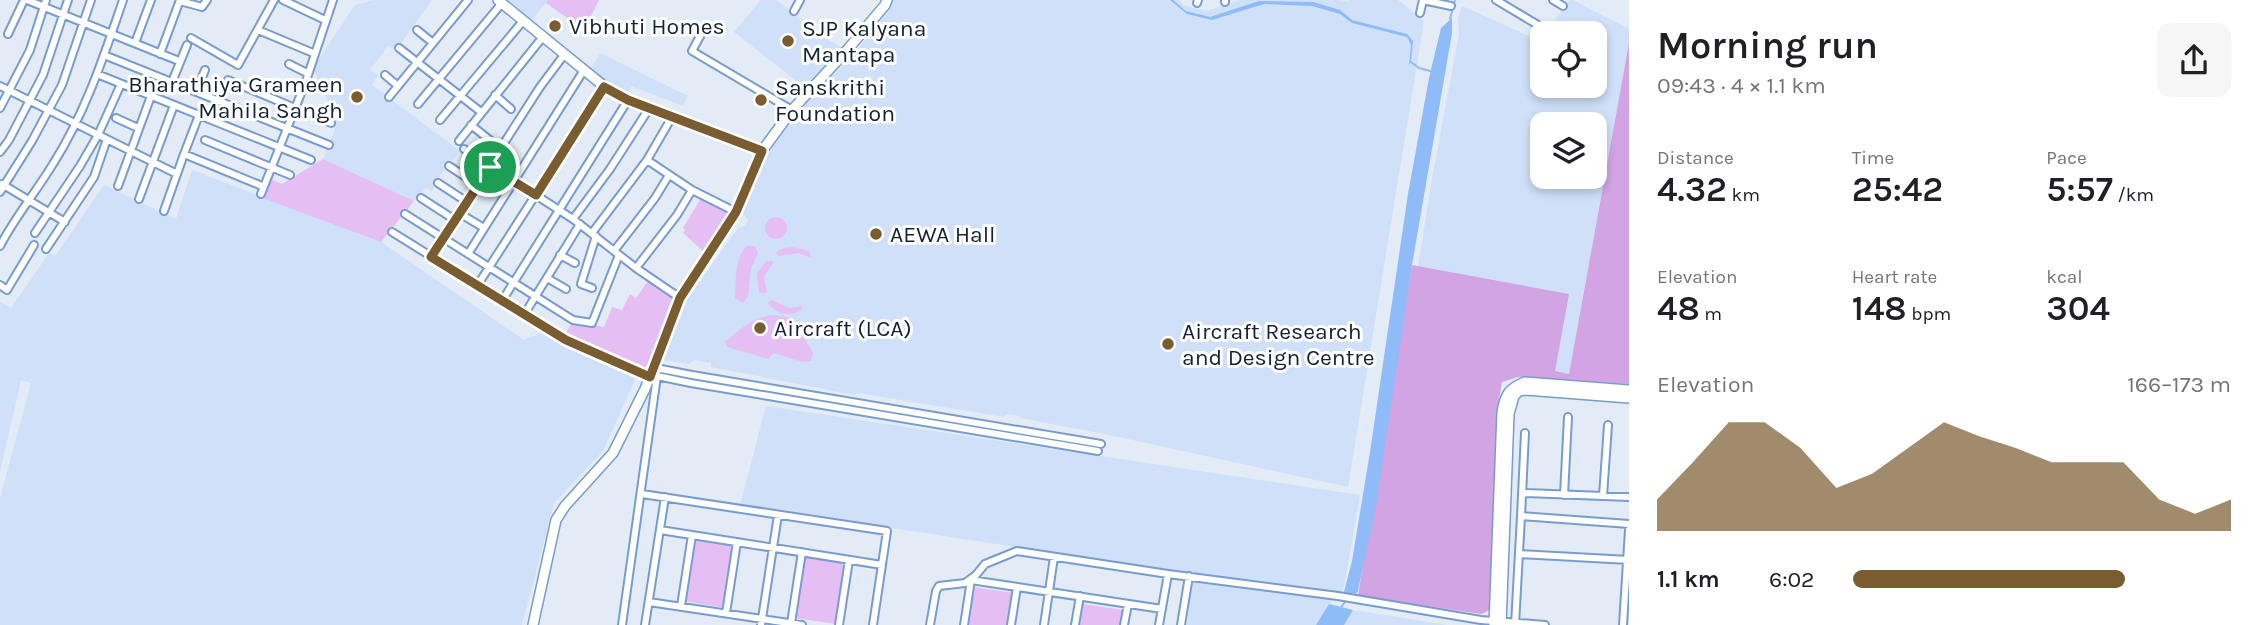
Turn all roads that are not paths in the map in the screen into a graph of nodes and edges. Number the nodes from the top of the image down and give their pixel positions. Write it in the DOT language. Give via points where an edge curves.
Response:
graph roads {
  1 [pos="26,0"];
  2 [pos="68,0"];
  3 [pos="91,0"];
  4 [pos="123,0"];
  5 [pos="151,0"];
  6 [pos="180,0"];
  7 [pos="207,0"];
  8 [pos="274,0"];
  9 [pos="283,0"];
  10 [pos="333,0"];
  11 [pos="468,0"];
  12 [pos="800,0"];
  13 [pos="887,0"];
  14 [pos="1423,0"];
  15 [pos="1496,0"];
  16 [pos="1553,0"];
  17 [pos="500,2"];
  18 [pos="45,3"];
  19 [pos="1451,6"];
  20 [pos="1563,6"];
  21 [pos="794,11"];
  22 [pos="1420,13"];
  23 [pos="63,15"];
  24 [pos="325,20"];
  25 [pos="523,21"];
  26 [pos="1531,21"];
  27 [pos="83,22"];
  28 [pos="705,27"];
  29 [pos="258,30"];
  30 [pos="417,30"];
  31 [pos="8,34"];
  32 [pos="112,34"];
  33 [pos="542,38"];
  34 [pos="135,43"];
  35 [pos="433,43"];
  36 [pos="399,48"];
  37 [pos="313,53"];
  38 [pos="160,54"];
  39 [pos="104,55"];
  40 [pos="564,55"];
  41 [pos="179,61"];
  42 [pos="417,62"];
  43 [pos="289,64"];
  44 [pos="205,70"];
  45 [pos="584,70"];
  46 [pos="307,73"];
  47 [pos="97,74"];
  48 [pos="385,75"];
  49 [pos="438,79"];
  50 [pos="228,80"];
  51 [pos="172,82"];
  52 [pos="121,84"];
  53 [pos="0,86"];
  54 [pos="398,86"];
  55 [pos="604,87"];
  56 [pos="9,90"];
  57 [pos="196,92"];
  58 [pos="495,95"];
  59 [pos="151,96"];
  60 [pos="460,96"];
  61 [pos="390,97"];
  62 [pos="628,100"];
  63 [pos="29,101"];
  64 [pos="418,104"];
  65 [pos="174,105"];
  66 [pos="293,107"];
  67 [pos="650,107"];
  68 [pos="0,108"];
  69 [pos="511,109"];
  70 [pos="792,110"];
  71 [pos="49,111"];
  72 [pos="481,112"];
  73 [pos="199,115"];
  74 [pos="672,117"];
  75 [pos="116,118"];
  76 [pos="440,120"];
  77 [pos="74,123"];
  78 [pos="331,123"];
  79 [pos="471,125"];
  80 [pos="286,127"];
  81 [pos="138,128"];
  82 [pos="98,135"];
  83 [pos="107,139"];
  84 [pos="205,140"];
  85 [pos="459,141"];
  86 [pos="329,145"];
  87 [pos="278,147"];
  88 [pos="464,149"];
  89 [pos="501,149"];
  90 [pos="762,151"];
  91 [pos="0,152"];
  92 [pos="130,152"];
  93 [pos="184,154"];
  94 [pos="311,160"];
  95 [pos="647,160"];
  96 [pos="153,164"];
  97 [pos="271,166"];
  98 [pos="449,166"];
  99 [pos="490,167"];
  100 [pos="177,174"];
  101 [pos="290,175"];
  102 [pos="669,175"];
  103 [pos="514,181"];
  104 [pos="438,183"];
  105 [pos="478,185"];
  106 [pos="118,186"];
  107 [pos="1,187"];
  108 [pos="692,190"];
  109 [pos="536,195"];
  110 [pos="421,198"];
  111 [pos="139,199"];
  112 [pos="28,200"];
  113 [pos="467,202"];
  114 [pos="559,209"];
  115 [pos="164,211"];
  116 [pos="50,212"];
  117 [pos="736,212"];
  118 [pos="405,214"];
  119 [pos="457,216"];
  120 [pos="573,219"];
  121 [pos="65,222"];
  122 [pos="580,224"];
  123 [pos="484,228"];
  124 [pos="391,232"];
  125 [pos="36,233"];
  126 [pos="594,235"];
  127 [pos="443,238"];
  128 [pos="34,245"];
  129 [pos="0,246"];
  130 [pos="46,249"];
  131 [pos="617,253"];
  132 [pos="468,254"];
  133 [pos="560,256"];
  134 [pos="431,257"];
  135 [pos="575,263"];
  136 [pos="488,267"];
  137 [pos="636,268"];
  138 [pos="547,278"];
  139 [pos="513,282"];
  140 [pos="0,285"];
  141 [pos="477,286"];
  142 [pos="592,288"];
  143 [pos="566,289"];
  144 [pos="536,297"];
  145 [pos="680,298"];
  146 [pos="502,301"];
  147 [pos="524,315"];
  148 [pos="653,375"];
  149 [pos="1629,390"];
  150 [pos="1629,398"];
  151 [pos="1568,417"];
  152 [pos="1608,425"];
  153 [pos="1525,433"];
  154 [pos="1100,448"];
  155 [pos="642,494"];
  156 [pos="1522,495"];
  157 [pos="1564,495"];
  158 [pos="1603,496"];
  159 [pos="665,497"];
  160 [pos="1629,497"];
  161 [pos="778,514"];
  162 [pos="1521,516"];
  163 [pos="1629,524"];
  164 [pos="660,530"];
  165 [pos="1629,530"];
  166 [pos="692,536"];
  167 [pos="737,542"];
  168 [pos="773,548"];
  169 [pos="802,552"];
  170 [pos="1519,554"];
  171 [pos="1054,557"];
  172 [pos="849,560"];
  173 [pos="1628,560"];
  174 [pos="882,565"];
  175 [pos="1168,574"];
  176 [pos="1189,576"];
  177 [pos="971,580"];
  178 [pos="1017,587"];
  179 [pos="1049,592"];
  180 [pos="1080,596"];
  181 [pos="649,601"];
  182 [pos="1128,604"];
  183 [pos="681,606"];
  184 [pos="1162,609"];
  185 [pos="726,613"];
  186 [pos="761,622"];
  187 [pos="791,623"];
  188 [pos="1498,623"];
  189 [pos="1515,624"];
  190 [pos="533,625"];
  191 [pos="622,625"];
  192 [pos="645,625"];
  193 [pos="802,625"];
  194 [pos="839,625"];
  195 [pos="873,625"];
  196 [pos="930,625"];
  197 [pos="964,625"];
  198 [pos="1011,625"];
  199 [pos="1044,625"];
  200 [pos="1075,625"];
  201 [pos="1125,625"];
  202 [pos="1159,625"];
  203 [pos="1181,625"];
  204 [pos="1545,625"];
  205 [pos="1623,625"];
  1 -- 18 [label="street"];
  1 -- 31 [label="street"];
  2 -- 23 [label="street"];
  3 -- 27 [label="street"];
  4 -- 32 [label="street"];
  5 -- 34 [label="street"];
  6 -- 7 [label="street" via="202,7"];
  6 -- 38 [label="street"];
  8 -- 29 [label="street"];
  9 -- 24 [label="street"];
  10 -- 24 [label="street"];
  11 -- 35 [label="street"];
  12 -- 21 [label="street"];
  13 -- 70 [label="street"];
  14 -- 19 [label="street"];
  14 -- 22 [label="street"];
  15 -- 26 [label="street"];
  16 -- 20 [label="street"];
  17 -- 25 [label="street"];
  17 -- 49 [label="street"];
  18 -- 23 [label="street"];
  18 -- 56 [label="street" via="30,50"];
  23 -- 27 [label="street"];
  23 -- 63 [label="street" via="50,59"];
  24 -- 37 [label="street"];
  25 -- 33 [label="street"];
  25 -- 60 [label="street"];
  27 -- 32 [label="street"];
  27 -- 71 [label="street"];
  28 -- 70 [label="street" via="692,51"];
  29 -- 37 [label="street"];
  29 -- 41 [label="street" via="239,65 189,42"];
  30 -- 35 [label="street"];
  32 -- 34 [label="street"];
  32 -- 39 [label="street"];
  33 -- 40 [label="street"];
  33 -- 58 [label="street"];
  34 -- 38 [label="street"];
  35 -- 42 [label="street"];
  36 -- 42 [label="street"];
  37 -- 46 [label="street"];
  38 -- 41 [label="street"];
  39 -- 47 [label="street"];
  39 -- 51 [label="street"];
  40 -- 45 [label="street"];
  40 -- 89 [label="street"];
  41 -- 51 [label="street"];
  42 -- 49 [label="street"];
  42 -- 54 [label="street"];
  43 -- 46 [label="street"];
  44 -- 57 [label="street"];
  45 -- 55 [label="street"];
  45 -- 103 [label="street"];
  46 -- 66 [label="street"];
  47 -- 52 [label="street"];
  47 -- 77 [label="street"];
  48 -- 54 [label="street"];
  49 -- 60 [label="street"];
  49 -- 64 [label="street"];
  50 -- 66 [label="street"];
  51 -- 57 [label="street"];
  52 -- 59 [label="street"];
  52 -- 82 [label="street"];
  53 -- 56 [label="street"];
  54 -- 61 [label="street"];
  55 -- 62 [label="street"];
  55 -- 109 [label="street"];
  56 -- 63 [label="street"];
  56 -- 68 [label="street"];
  57 -- 80 [label="street"];
  58 -- 69 [label="street"];
  58 -- 72 [label="street"];
  59 -- 65 [label="street"];
  59 -- 81 [label="street"];
  60 -- 72 [label="street"];
  60 -- 76 [label="street"];
  62 -- 67 [label="street"];
  62 -- 114 [label="street"];
  63 -- 71 [label="street"];
  63 -- 91 [label="street"];
  65 -- 73 [label="street"];
  65 -- 96 [label="street"];
  66 -- 78 [label="street"];
  66 -- 80 [label="street"];
  67 -- 74 [label="street"];
  67 -- 120 [label="street"];
  70 -- 90 [label="street"];
  71 -- 77 [label="street"];
  71 -- 107 [label="street"];
  72 -- 79 [label="street"];
  73 -- 87 [label="street"];
  73 -- 93 [label="street"];
  74 -- 90 [label="street"];
  74 -- 95 [label="street"];
  75 -- 81 [label="street"];
  77 -- 82 [label="street"];
  77 -- 112 [label="street"];
  79 -- 85 [label="street"];
  79 -- 89 [label="street"];
  80 -- 86 [label="street"];
  80 -- 87 [label="street"];
  81 -- 92 [label="street"];
  82 -- 83 [label="street"];
  82 -- 116 [label="street"];
  83 -- 92 [label="street"];
  83 -- 121 [label="street" via="94,177"];
  84 -- 97 [label="street"];
  87 -- 94 [label="street"];
  87 -- 97 [label="street"];
  88 -- 99 [label="street"];
  89 -- 99 [label="street"];
  90 -- 117 [label="street"];
  92 -- 96 [label="street"];
  92 -- 106 [label="street"];
  93 -- 97 [label="street" via="262,190"];
  93 -- 100 [label="street"];
  95 -- 102 [label="street"];
  95 -- 126 [label="street"];
  96 -- 100 [label="street"];
  96 -- 111 [label="street"];
  97 -- 101 [label="street"];
  98 -- 105 [label="street"];
  99 -- 103 [label="street"];
  99 -- 105 [label="street"];
  100 -- 115 [label="street"];
  102 -- 108 [label="street"];
  102 -- 131 [label="street"];
  103 -- 109 [label="street"];
  103 -- 123 [label="street"];
  104 -- 113 [label="street"];
  105 -- 113 [label="street"];
  107 -- 112 [label="street"];
  108 -- 117 [label="street"];
  108 -- 137 [label="street"];
  109 -- 114 [label="street"];
  109 -- 136 [label="street"];
  110 -- 119 [label="street"];
  112 -- 116 [label="street"];
  112 -- 129 [label="street"];
  113 -- 119 [label="street"];
  114 -- 120 [label="street"];
  114 -- 139 [label="street"];
  116 -- 121 [label="street"];
  116 -- 125 [label="street"];
  117 -- 145 [label="street"];
  118 -- 127 [label="street"];
  119 -- 123 [label="street"];
  119 -- 127 [label="street"];
  120 -- 122 [label="street"];
  121 -- 130 [label="street"];
  122 -- 126 [label="street"];
  122 -- 133 [label="street"];
  123 -- 132 [label="street"];
  124 -- 134 [label="street"];
  126 -- 131 [label="street"];
  126 -- 142 [label="street" via="581,284"];
  127 -- 132 [label="street"];
  127 -- 134 [label="street"];
  128 -- 140 [label="street" via="7,290"];
  131 -- 137 [label="street"];
  131 -- 144 [label="street" via="592,323 573,320"];
  132 -- 136 [label="street"];
  133 -- 135 [label="street"];
  133 -- 138 [label="street"];
  134 -- 141 [label="street"];
  136 -- 139 [label="street"];
  136 -- 141 [label="street"];
  137 -- 145 [label="street"];
  138 -- 143 [label="street"];
  138 -- 144 [label="street"];
  139 -- 144 [label="street"];
  139 -- 146 [label="street"];
  141 -- 146 [label="street"];
  144 -- 147 [label="street"];
  145 -- 148 [label="street"];
  146 -- 147 [label="street"];
  147 -- 148 [label="street" via="577,346"];
  148 -- 154 [label="street" via="661,369 692,374"];
  148 -- 155 [label="street"];
  148 -- 190 [label="street" via="613,453 556,520"];
  149 -- 188 [label="street" via="1525,382 1508,391 1502,412"];
  150 -- 188 [label="street" via="1526,390 1514,396 1509,414"];
  151 -- 157 [label="street"];
  152 -- 158 [label="street"];
  153 -- 156 [label="street"];
  155 -- 159 [label="street"];
  155 -- 191 [label="street"];
  156 -- 157 [label="street"];
  156 -- 162 [label="street"];
  157 -- 158 [label="street"];
  158 -- 160 [label="street"];
  159 -- 161 [label="street"];
  159 -- 164 [label="street"];
  161 -- 168 [label="street"];
  161 -- 174 [label="street" via="887,531"];
  162 -- 163 [label="street"];
  162 -- 170 [label="street"];
  164 -- 166 [label="street"];
  164 -- 181 [label="street"];
  165 -- 173 [label="street"];
  166 -- 167 [label="street"];
  166 -- 183 [label="street"];
  167 -- 168 [label="street"];
  167 -- 185 [label="street"];
  168 -- 169 [label="street"];
  168 -- 186 [label="street"];
  169 -- 172 [label="street"];
  169 -- 187 [label="street"];
  170 -- 173 [label="street"];
  170 -- 189 [label="street"];
  171 -- 175 [label="street"];
  171 -- 177 [label="street" via="1017,551 985,564"];
  171 -- 179 [label="street"];
  172 -- 174 [label="street"];
  172 -- 194 [label="street"];
  173 -- 205 [label="street"];
  174 -- 195 [label="street"];
  175 -- 176 [label="street"];
  175 -- 184 [label="street"];
  176 -- 188 [label="street"];
  176 -- 203 [label="street"];
  177 -- 178 [label="street"];
  177 -- 196 [label="street" via="939,586"];
  177 -- 197 [label="street"];
  178 -- 179 [label="street"];
  178 -- 198 [label="street"];
  179 -- 180 [label="street"];
  179 -- 199 [label="street"];
  180 -- 182 [label="street"];
  180 -- 200 [label="street"];
  181 -- 183 [label="street"];
  181 -- 192 [label="street"];
  182 -- 184 [label="street"];
  182 -- 201 [label="street"];
  183 -- 185 [label="street"];
  184 -- 202 [label="street"];
  185 -- 186 [label="street"];
  186 -- 187 [label="street"];
  187 -- 193 [label="street"];
  188 -- 189 [label="street"];
  189 -- 204 [label="street"];
}
